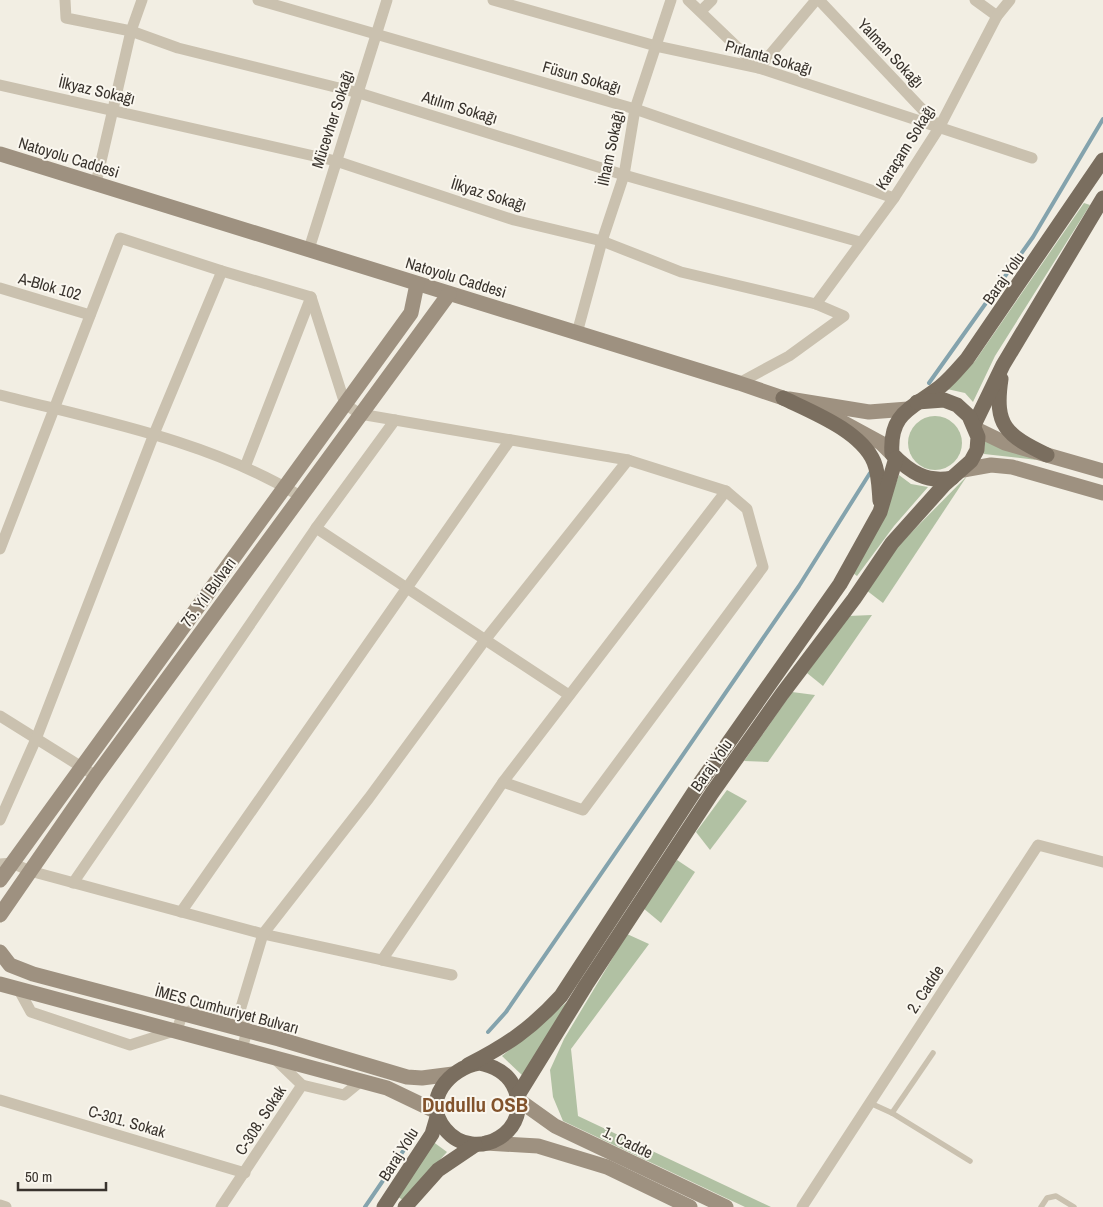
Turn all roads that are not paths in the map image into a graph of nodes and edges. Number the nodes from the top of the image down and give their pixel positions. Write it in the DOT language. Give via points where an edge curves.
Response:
graph roads {
  1 [pos="65,0"];
  2 [pos="142,0"];
  3 [pos="258,0"];
  4 [pos="387,0"];
  5 [pos="493,0"];
  6 [pos="671,0"];
  7 [pos="688,0"];
  8 [pos="712,0"];
  9 [pos="818,0"];
  10 [pos="975,0"];
  11 [pos="1010,0"];
  12 [pos="702,11"];
  13 [pos="997,16"];
  14 [pos="131,31"];
  15 [pos="375,36"];
  16 [pos="656,46"];
  17 [pos="759,68"];
  18 [pos="0,85"];
  19 [pos="359,93"];
  20 [pos="635,109"];
  21 [pos="113,111"];
  22 [pos="939,128"];
  23 [pos="0,154"];
  24 [pos="1032,158"];
  25 [pos="1103,160"];
  26 [pos="336,161"];
  27 [pos="624,175"];
  28 [pos="96,183"];
  29 [pos="894,198"];
  30 [pos="1103,198"];
  31 [pos="602,241"];
  32 [pos="860,242"];
  33 [pos="309,249"];
  34 [pos="222,271"];
  35 [pos="417,284"];
  36 [pos="0,288"];
  37 [pos="449,294"];
  38 [pos="311,297"];
  39 [pos="816,304"];
  40 [pos="90,315"];
  41 [pos="577,333"];
  42 [pos="1002,365"];
  43 [pos="739,383"];
  44 [pos="0,395"];
  45 [pos="783,398"];
  46 [pos="345,404"];
  47 [pos="913,406"];
  48 [pos="55,409"];
  49 [pos="360,414"];
  50 [pos="396,420"];
  51 [pos="975,427"];
  52 [pos="154,434"];
  53 [pos="510,440"];
  54 [pos="1047,455"];
  55 [pos="894,456"];
  56 [pos="628,460"];
  57 [pos="245,467"];
  58 [pos="1103,471"];
  59 [pos="957,474"];
  60 [pos="284,487"];
  61 [pos="726,491"];
  62 [pos="1103,493"];
  63 [pos="300,496"];
  64 [pos="880,512"];
  65 [pos="316,528"];
  66 [pos="0,549"];
  67 [pos="408,588"];
  68 [pos="485,640"];
  69 [pos="569,696"];
  70 [pos="0,716"];
  71 [pos="36,739"];
  72 [pos="82,767"];
  73 [pos="96,776"];
  74 [pos="503,782"];
  75 [pos="0,820"];
  76 [pos="1103,862"];
  77 [pos="6,863"];
  78 [pos="30,871"];
  79 [pos="0,880"];
  80 [pos="73,883"];
  81 [pos="180,912"];
  82 [pos="0,916"];
  83 [pos="263,934"];
  84 [pos="0,952"];
  85 [pos="382,960"];
  86 [pos="452,975"];
  87 [pos="0,984"];
  88 [pos="19,990"];
  89 [pos="239,1014"];
  90 [pos="182,1015"];
  91 [pos="177,1030"];
  92 [pos="247,1031"];
  93 [pos="242,1048"];
  94 [pos="933,1053"];
  95 [pos="272,1056"];
  96 [pos="468,1065"];
  97 [pos="363,1073"];
  98 [pos="453,1074"];
  99 [pos="302,1085"];
  100 [pos="519,1098"];
  101 [pos="0,1100"];
  102 [pos="870,1103"];
  103 [pos="892,1113"];
  104 [pos="436,1114"];
  105 [pos="480,1144"];
  106 [pos="970,1161"];
  107 [pos="244,1173"];
  108 [pos="0,1205"];
  109 [pos="6,1207"];
  110 [pos="220,1207"];
  111 [pos="384,1207"];
  112 [pos="405,1207"];
  113 [pos="690,1207"];
  114 [pos="726,1207"];
  115 [pos="802,1207"];
  116 [pos="1041,1207"];
  117 [pos="1074,1207"];
  1 -- 14 [label="street, Atılım Sokağı" via="66,18"];
  2 -- 14 [label="street"];
  3 -- 15 [label="street, Füsun Sokağı"];
  4 -- 15 [label="street, Mücevher Sokağı"];
  5 -- 16 [label="street, Pırlanta Sokağı"];
  6 -- 16 [label="street, İlham Sokağı"];
  7 -- 12 [label="street"];
  8 -- 12 [label="street"];
  9 -- 17 [label="street"];
  9 -- 22 [label="street, Yalman Sokağı"];
  10 -- 13 [label="street"];
  11 -- 13 [label="street, Karaçam Sokağı"];
  12 -- 17 [label="street"];
  13 -- 22 [label="street, Karaçam Sokağı"];
  14 -- 19 [label="street, Atılım Sokağı" via="178,48"];
  14 -- 21 [label="street"];
  15 -- 19 [label="street, Mücevher Sokağı"];
  15 -- 20 [label="street, Füsun Sokağı"];
  16 -- 17 [label="street, Pırlanta Sokağı"];
  16 -- 20 [label="street, İlham Sokağı"];
  17 -- 22 [label="street, Pırlanta Sokağı"];
  18 -- 21 [label="street, İlkyaz Sokağı"];
  19 -- 26 [label="street, Mücevher Sokağı"];
  19 -- 27 [label="street, Atılım Sokağı"];
  20 -- 27 [label="street, İlham Sokağı"];
  20 -- 29 [label="street, Füsun Sokağı"];
  21 -- 26 [label="street, İlkyaz Sokağı"];
  21 -- 28 [label="street"];
  22 -- 24 [label="street, Pırlanta Sokağı"];
  22 -- 29 [label="street, Karaçam Sokağı"];
  23 -- 28 [label="street, Natoyolu Caddesi"];
  25 -- 47 [label="main road, Baraj Yolu" via="968,359 941,387"];
  26 -- 31 [label="street, İlkyaz Sokağı" via="514,220"];
  26 -- 33 [label="street, Mücevher Sokağı"];
  27 -- 31 [label="street, İlham Sokağı"];
  27 -- 32 [label="street, Atılım Sokağı"];
  28 -- 33 [label="street, Natoyolu Caddesi"];
  29 -- 32 [label="street, Karaçam Sokağı"];
  30 -- 42 [label="main road"];
  31 -- 39 [label="street, İlkyaz Sokağı" via="681,272"];
  31 -- 41 [label="street, İlham Sokağı"];
  32 -- 39 [label="street, Karaçam Sokağı"];
  33 -- 35 [label="street, Natoyolu Caddesi"];
  34 -- 38 [label="street"];
  34 -- 40 [label="street" via="120,238"];
  34 -- 52 [label="street"];
  35 -- 37 [label="street, Natoyolu Caddesi"];
  35 -- 46 [label="street, 75. Yıl Bulvarı" via="411,313"];
  36 -- 40 [label="street, A-Blok 102"];
  37 -- 41 [label="street, Natoyolu Caddesi"];
  37 -- 49 [label="street, 75. Yıl Bulvarı"];
  38 -- 46 [label="street"];
  38 -- 57 [label="street"];
  39 -- 43 [label="street, İlkyaz Sokağı" via="844,316 789,356"];
  40 -- 48 [label="street"];
  41 -- 43 [label="street, Natoyolu Caddesi"];
  42 -- 51 [label="main road"];
  42 -- 54 [label="main road" via="997,403 1004,426 1023,443"];
  43 -- 45 [label="street, Natoyolu Caddesi"];
  44 -- 48 [label="street"];
  45 -- 47 [label="street" via="869,412"];
  45 -- 55 [label="street, Natoyolu Caddesi" via="853,427 881,443"];
  45 -- 64 [label="main road" via="831,421 864,445 878,476"];
  46 -- 49 [label="street"];
  46 -- 60 [label="street, 75. Yıl Bulvarı"];
  47 -- 51 [label="main road" via="929,400 950,403 969,416"];
  47 -- 55 [label="main road" via="900,416 892,429"];
  48 -- 52 [label="street"];
  48 -- 66 [label="street"];
  49 -- 50 [label="street"];
  49 -- 63 [label="street, 75. Yıl Bulvarı"];
  50 -- 53 [label="street"];
  50 -- 65 [label="street"];
  51 -- 54 [label="street" via="1005,443"];
  51 -- 59 [label="main road" via="977,450"];
  52 -- 57 [label="street"];
  52 -- 71 [label="street"];
  53 -- 56 [label="street"];
  53 -- 67 [label="street"];
  54 -- 58 [label="street"];
  55 -- 59 [label="main road" via="922,477 939,480"];
  55 -- 64 [label="main road, Baraj Yolu"];
  56 -- 61 [label="street"];
  56 -- 68 [label="street"];
  57 -- 60 [label="street"];
  59 -- 62 [label="street" via="991,465 1012,467"];
  59 -- 100 [label="main road, Baraj Yolu" via="892,542 712,793 586,985"];
  60 -- 63 [label="street"];
  60 -- 72 [label="street, 75. Yıl Bulvarı"];
  61 -- 69 [label="street"];
  61 -- 74 [label="street" via="747,508 763,567 583,810"];
  63 -- 73 [label="street, 75. Yıl Bulvarı"];
  64 -- 96 [label="main road, Baraj Yolu" via="822,612 684,807 561,996 541,1018 507,1045"];
  65 -- 67 [label="street"];
  65 -- 80 [label="street"];
  67 -- 68 [label="street"];
  67 -- 81 [label="street"];
  68 -- 69 [label="street"];
  68 -- 83 [label="street" via="369,798"];
  69 -- 74 [label="street"];
  70 -- 71 [label="street"];
  71 -- 72 [label="street"];
  71 -- 75 [label="street"];
  72 -- 73 [label="street"];
  72 -- 77 [label="street, 75. Yıl Bulvarı"];
  73 -- 78 [label="street, 75. Yıl Bulvarı"];
  74 -- 85 [label="street"];
  76 -- 102 [label="street, 2. Cadde" via="1038,845"];
  77 -- 78 [label="street"];
  77 -- 79 [label="street, 75. Yıl Bulvarı"];
  78 -- 80 [label="street"];
  78 -- 82 [label="street, 75. Yıl Bulvarı"];
  80 -- 81 [label="street"];
  81 -- 83 [label="street"];
  83 -- 85 [label="street"];
  83 -- 89 [label="street"];
  84 -- 90 [label="street, İMES Cumhuriyet Bulvarı" via="10,965 33,974"];
  85 -- 86 [label="street"];
  87 -- 88 [label="street, İMES Cumhuriyet Bulvarı"];
  88 -- 91 [label="street, İMES Cumhuriyet Bulvarı"];
  88 -- 91 [label="street" via="31,1012 130,1045"];
  89 -- 90 [label="street" via="200,1006"];
  89 -- 92 [label="street"];
  90 -- 91 [label="street"];
  90 -- 92 [label="street, İMES Cumhuriyet Bulvarı"];
  91 -- 93 [label="street, İMES Cumhuriyet Bulvarı"];
  92 -- 93 [label="street"];
  92 -- 97 [label="street, İMES Cumhuriyet Bulvarı"];
  93 -- 95 [label="street, İMES Cumhuriyet Bulvarı"];
  94 -- 103 [label="lane"];
  95 -- 97 [label="street, İMES Cumhuriyet Bulvarı"];
  95 -- 99 [label="street, C-308. Sokak"];
  96 -- 98 [label="main road"];
  96 -- 100 [label="main road" via="480,1063 502,1072"];
  97 -- 98 [label="street, İMES Cumhuriyet Bulvarı" via="422,1078"];
  97 -- 99 [label="street" via="344,1095"];
  97 -- 104 [label="street, İMES Cumhuriyet Bulvarı"];
  98 -- 104 [label="main road" via="439,1091"];
  99 -- 107 [label="street, C-308. Sokak"];
  100 -- 105 [label="main road" via="520,1108 510,1129 501,1137"];
  100 -- 114 [label="street, 1. Cadde" via="555,1126"];
  101 -- 107 [label="street, C-301. Sokak"];
  102 -- 103 [label="lane"];
  102 -- 115 [label="street, 2. Cadde"];
  103 -- 106 [label="lane"];
  104 -- 105 [label="main road" via="451,1136 462,1142"];
  104 -- 111 [label="main road, Baraj Yolu" via="432,1134"];
  105 -- 112 [label="main road" via="438,1170"];
  105 -- 113 [label="street, 1. Cadde" via="538,1146 607,1167"];
  107 -- 110 [label="street, C-308. Sokak"];
  108 -- 109 [label="street"];
  116 -- 117 [label="lane" via="1048,1198 1056,1196"];
}
